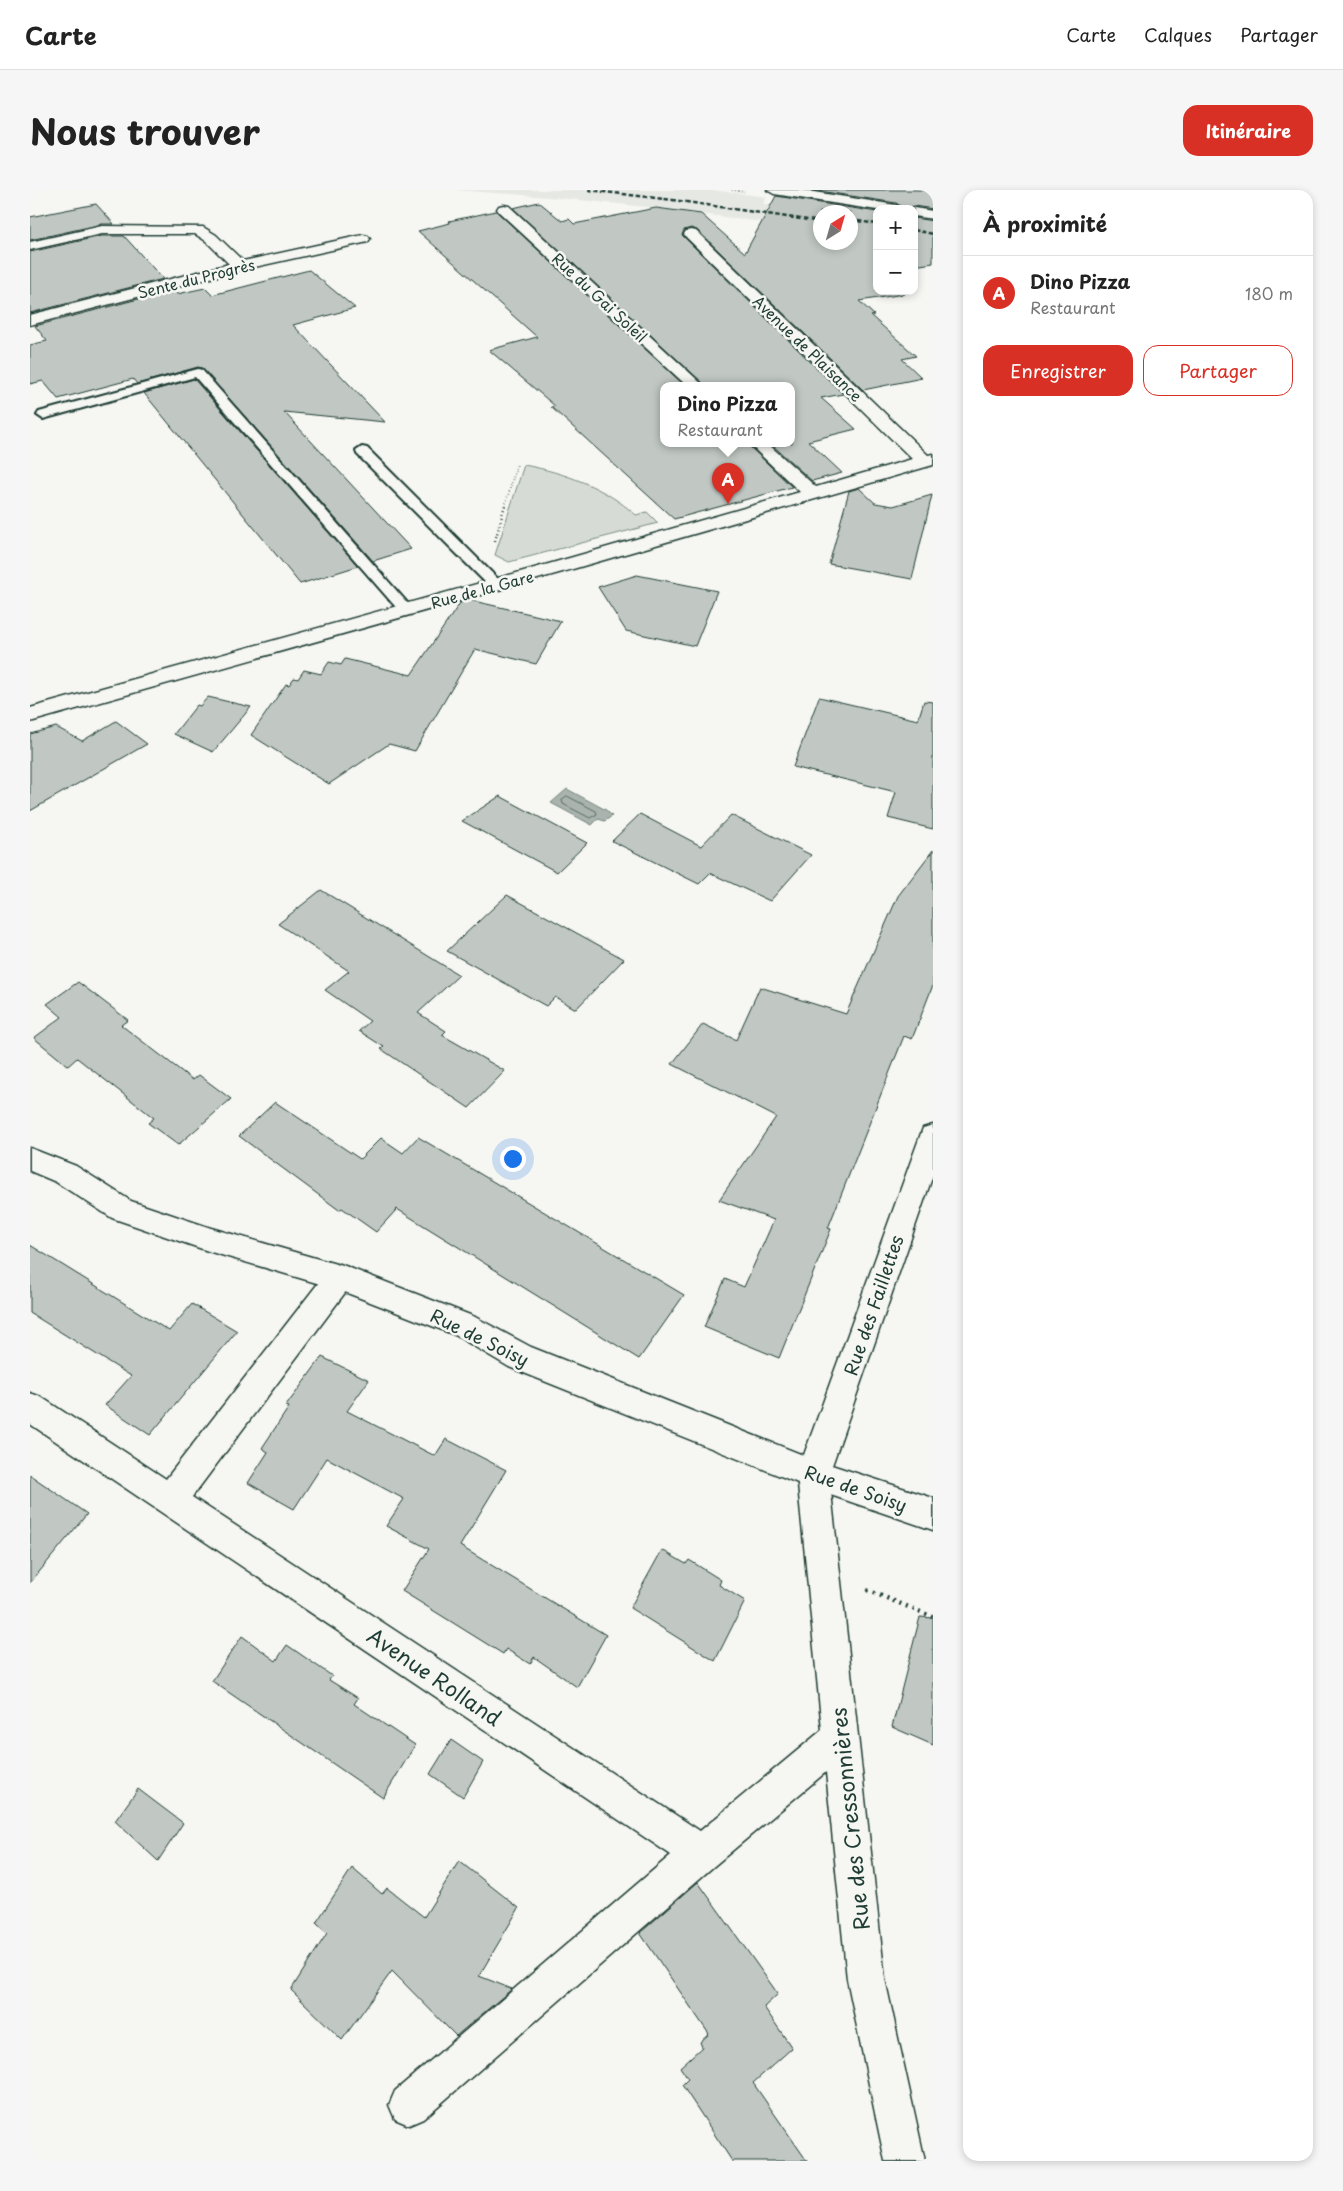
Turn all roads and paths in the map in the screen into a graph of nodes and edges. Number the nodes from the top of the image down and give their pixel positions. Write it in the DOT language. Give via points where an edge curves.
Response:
graph roads {
  1 [pos="774,190"];
  2 [pos="873,205"];
  3 [pos="504,209"];
  4 [pos="918,213"];
  5 [pos="933,215"];
  6 [pos="690,234"];
  7 [pos="363,239"];
  8 [pos="30,246"];
  9 [pos="240,266"];
  10 [pos="30,320"];
  11 [pos="692,382"];
  12 [pos="43,415"];
  13 [pos="761,447"];
  14 [pos="362,451"];
  15 [pos="929,460"];
  16 [pos="517,464"];
  17 [pos="813,494"];
  18 [pos="481,571"];
  19 [pos="496,585"];
  20 [pos="406,610"];
  21 [pos="30,715"];
  22 [pos="933,1136"];
  23 [pos="30,1159"];
  24 [pos="340,1277"];
  25 [pos="30,1407"];
  26 [pos="813,1474"];
  27 [pos="170,1500"];
  28 [pos="933,1514"];
  29 [pos="866,1589"];
  30 [pos="933,1617"];
  31 [pos="840,1738"];
  32 [pos="701,1853"];
  33 [pos="409,2105"];
  34 [pos="905,2161"];
  1 -- 2 [label="street"];
  3 -- 11 [label="street, Rue du Gai Soleil"];
  4 -- 5 [label="street"];
  6 -- 15 [label="street, Avenue de Plaisance"];
  7 -- 9 [label="street, Sente du Progrès"];
  8 -- 9 [label="street" via="102,230 198,230"];
  9 -- 10 [label="street, Sente du Progrès"];
  12 -- 20 [label="lane" via="198,373"];
  13 -- 17 [label="street"];
  14 -- 18 [label="lane"];
  15 -- 17 [label="street, Rue de la Gare"];
  16 -- 18 [label="path" via="491,554"];
  17 -- 19 [label="street, Rue de la Gare"];
  18 -- 19 [label="lane"];
  19 -- 20 [label="street, Rue de la Gare"];
  20 -- 21 [label="street, Rue de la Gare"];
  22 -- 26 [label="street, Rue des Faillettes"];
  23 -- 24 [label="street, Rue de Soisy" via="66,1174 122,1210 211,1240"];
  24 -- 26 [label="street, Rue de Soisy" via="465,1326 520,1357"];
  24 -- 27 [label="street"];
  25 -- 27 [label="street, Avenue Rolland"];
  26 -- 28 [label="street, Rue de Soisy"];
  26 -- 31 [label="street, Rue des Cressonnières"];
  27 -- 32 [label="street, Avenue Rolland"];
  29 -- 30 [label="path"];
  31 -- 32 [label="street"];
  31 -- 34 [label="street, Rue des Cressonnières" via="866,1979"];
  32 -- 33 [label="street"];
}
